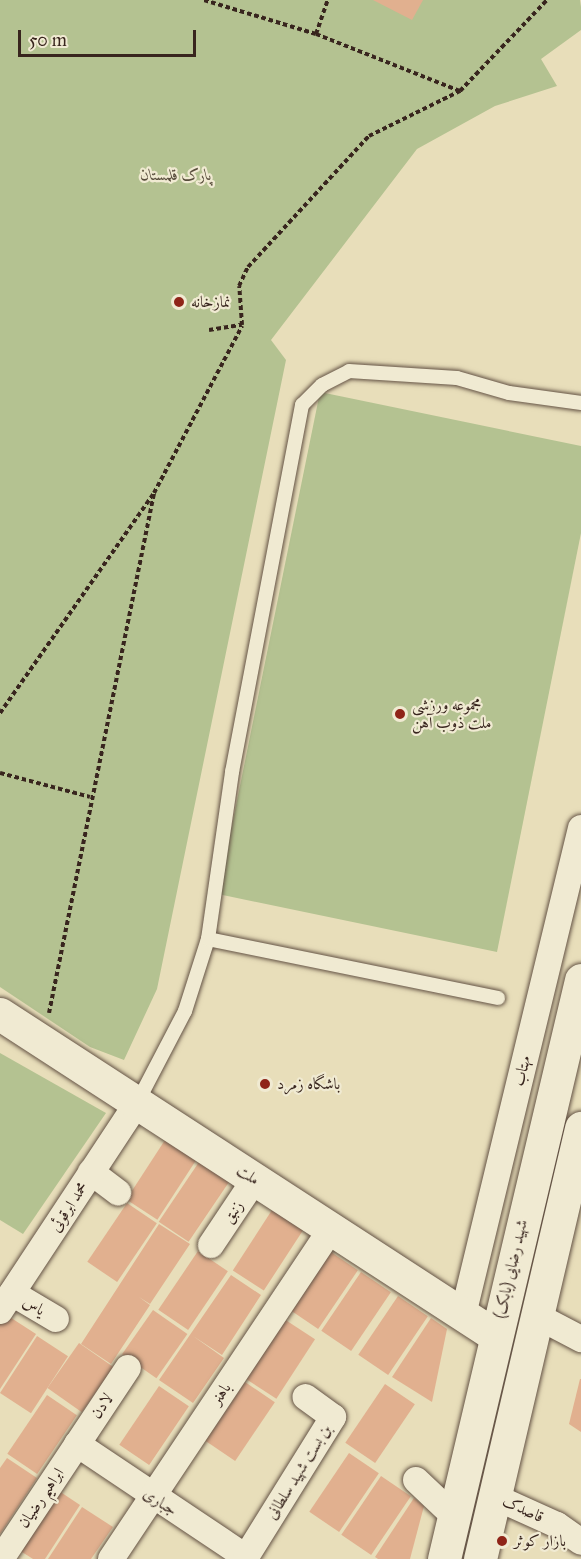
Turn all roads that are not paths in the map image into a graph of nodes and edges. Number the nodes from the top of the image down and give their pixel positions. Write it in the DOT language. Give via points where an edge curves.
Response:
graph roads {
  1 [pos="581,403"];
  2 [pos="581,828"];
  3 [pos="208,939"];
  4 [pos="581,980"];
  5 [pos="498,998"];
  6 [pos="0,1014"];
  7 [pos="137,1103"];
  8 [pos="581,1128"];
  9 [pos="92,1172"];
  10 [pos="255,1179"];
  11 [pos="118,1192"];
  12 [pos="331,1229"];
  13 [pos="211,1245"];
  14 [pos="6,1302"];
  15 [pos="463,1315"];
  16 [pos="537,1316"];
  17 [pos="56,1319"];
  18 [pos="496,1336"];
  19 [pos="581,1339"];
  20 [pos="128,1368"];
  21 [pos="305,1397"];
  22 [pos="77,1444"];
  23 [pos="416,1480"];
  24 [pos="152,1497"];
  25 [pos="495,1497"];
  26 [pos="454,1516"];
  27 [pos="581,1542"];
  28 [pos="5,1552"];
  29 [pos="246,1557"];
  30 [pos="111,1559"];
  31 [pos="444,1559"];
  32 [pos="480,1559"];
  1 -- 3 [label="lane" via="509,393 457,378 349,371 322,385 302,405 232,772"];
  2 -- 15 [label="street, مهتاب"];
  3 -- 5 [label="lane"];
  3 -- 7 [label="lane" via="185,1011"];
  4 -- 18 [label="main road, شهید رضایی (بابک)"];
  6 -- 7 [label="main road, ملت"];
  7 -- 9 [label="street, محمد ابرقوئی"];
  7 -- 10 [label="main road, ملت"];
  8 -- 16 [label="main road"];
  9 -- 11 [label="street"];
  9 -- 14 [label="street, محمد ابرقوئی"];
  10 -- 12 [label="main road, ملت"];
  10 -- 13 [label="street, زنبق"];
  12 -- 15 [label="main road, ملت"];
  12 -- 24 [label="street, باهنر"];
  14 -- 17 [label="street, یاس"];
  15 -- 18 [label="main road, ملت"];
  16 -- 19 [label="street"];
  16 -- 25 [label="main road"];
  18 -- 26 [label="main road, شهید رضایی (بابک)"];
  20 -- 22 [label="street, لادن"];
  21 -- 29 [label="street, بن بست شهید سلطانی" via="333,1417"];
  22 -- 24 [label="street, جباری"];
  22 -- 28 [label="street, ابراهیم رضیان"];
  23 -- 26 [label="street"];
  24 -- 29 [label="street, جباری"];
  24 -- 30 [label="street, باهنر"];
  25 -- 27 [label="street, قاصدک" via="557,1525"];
  25 -- 32 [label="main road"];
  26 -- 31 [label="main road, شهید رضایی (بابک)"];
}
